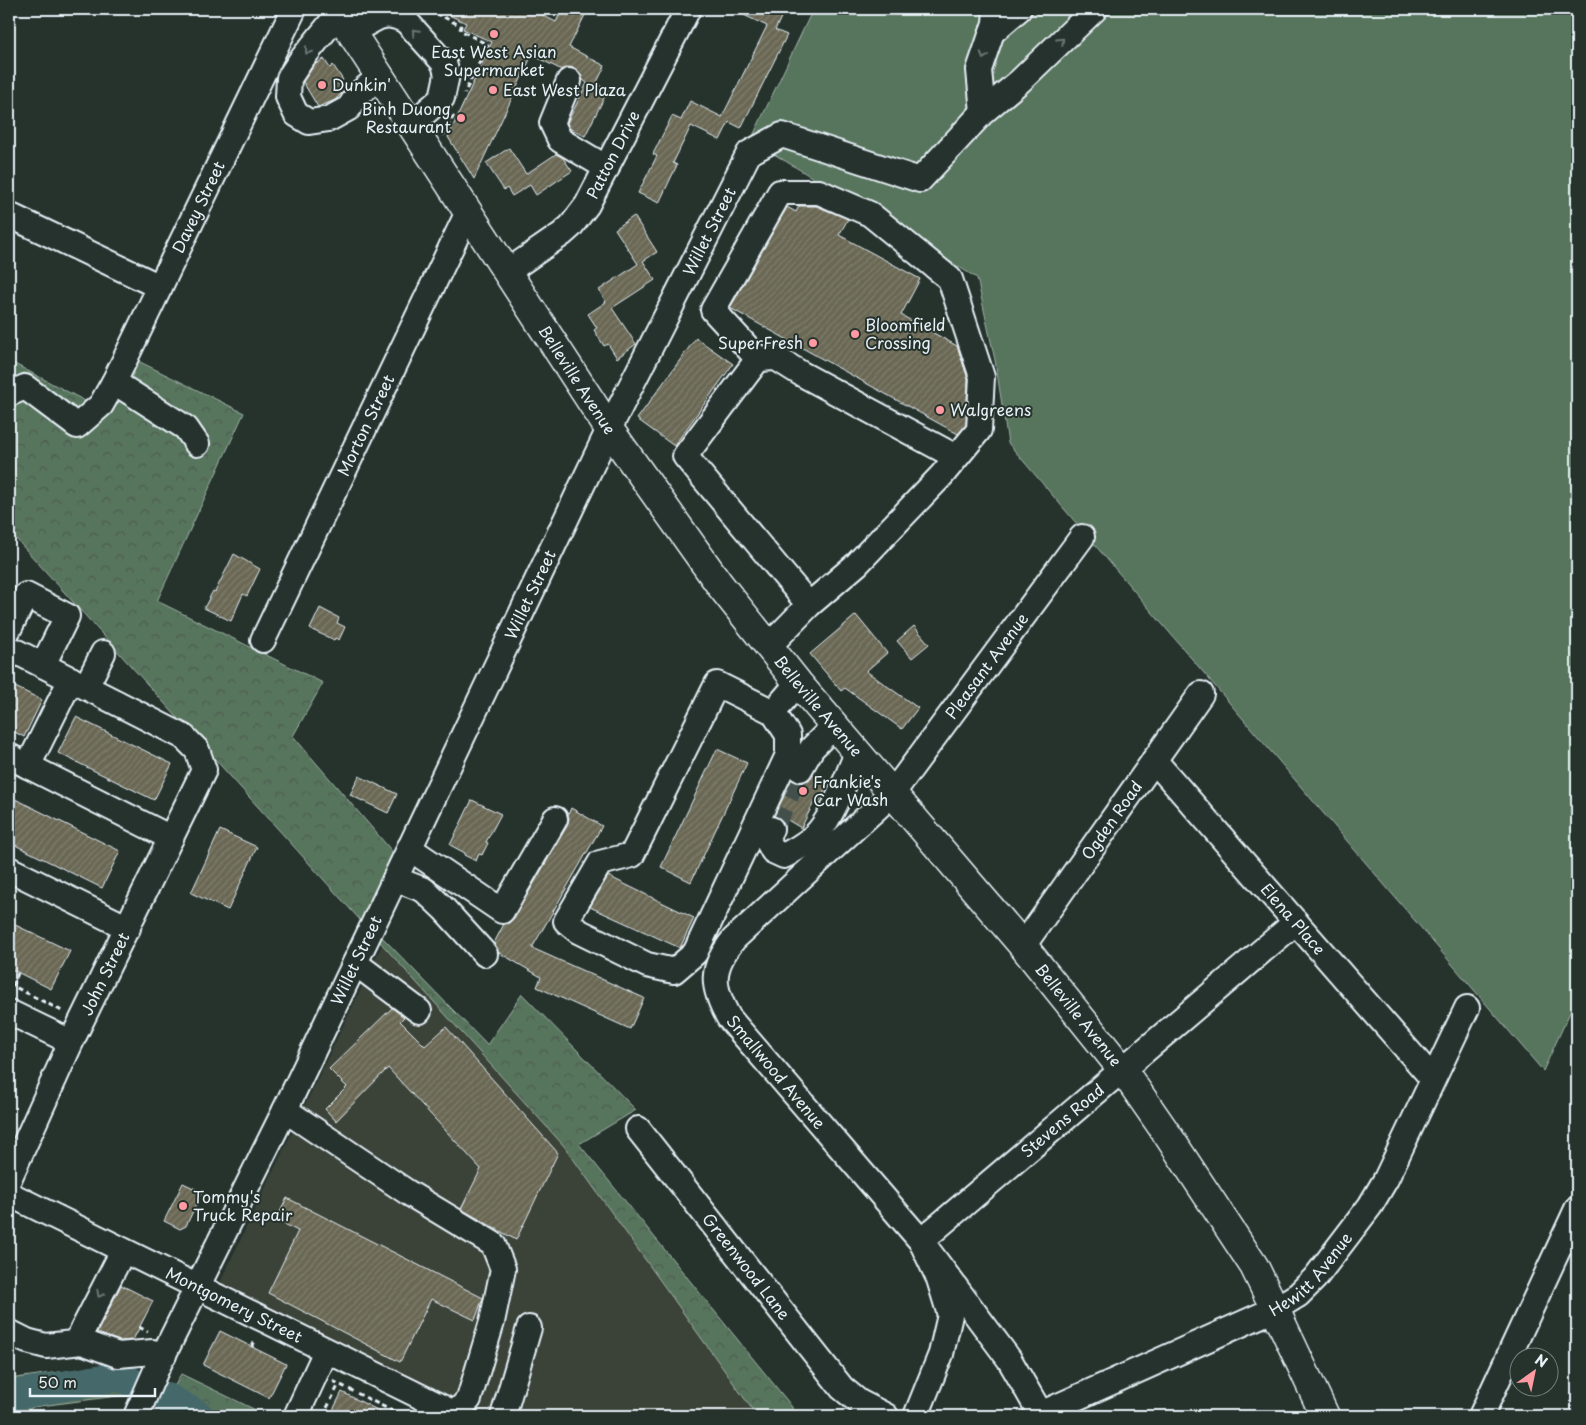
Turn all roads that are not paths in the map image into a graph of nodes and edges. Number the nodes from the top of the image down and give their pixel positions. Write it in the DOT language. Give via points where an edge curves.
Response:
graph roads {
  1 [pos="294,9"];
  2 [pos="688,9"];
  3 [pos="996,9"];
  4 [pos="1019,9"];
  5 [pos="1095,9"];
  6 [pos="342,18"];
  7 [pos="992,32"];
  8 [pos="381,76"];
  9 [pos="569,81"];
  10 [pos="982,112"];
  11 [pos="412,124"];
  12 [pos="607,168"];
  13 [pos="468,212"];
  14 [pos="9,215"];
  15 [pos="507,272"];
  16 [pos="160,287"];
  17 [pos="758,358"];
  18 [pos="114,382"];
  19 [pos="9,394"];
  20 [pos="609,429"];
  21 [pos="197,444"];
  22 [pos="956,457"];
  23 [pos="1082,537"];
  24 [pos="808,605"];
  25 [pos="9,629"];
  26 [pos="263,640"];
  27 [pos="769,646"];
  28 [pos="9,648"];
  29 [pos="103,653"];
  30 [pos="43,665"];
  31 [pos="79,683"];
  32 [pos="798,683"];
  33 [pos="1201,694"];
  34 [pos="773,712"];
  35 [pos="834,726"];
  36 [pos="857,753"];
  37 [pos="1154,760"];
  38 [pos="19,761"];
  39 [pos="800,769"];
  40 [pos="892,794"];
  41 [pos="554,819"];
  42 [pos="771,829"];
  43 [pos="171,838"];
  44 [pos="409,848"];
  45 [pos="9,869"];
  46 [pos="395,878"];
  47 [pos="1296,922"];
  48 [pos="128,928"];
  49 [pos="1023,946"];
  50 [pos="485,954"];
  51 [pos="355,963"];
  52 [pos="1467,1008"];
  53 [pos="419,1011"];
  54 [pos="9,1012"];
  55 [pos="71,1042"];
  56 [pos="1122,1069"];
  57 [pos="1432,1078"];
  58 [pos="285,1110"];
  59 [pos="638,1129"];
  60 [pos="9,1179"];
  61 [pos="9,1194"];
  62 [pos="1577,1209"];
  63 [pos="921,1241"];
  64 [pos="122,1251"];
  65 [pos="197,1287"];
  66 [pos="1276,1309"];
  67 [pos="529,1328"];
  68 [pos="9,1332"];
  69 [pos="82,1342"];
  70 [pos="326,1351"];
  71 [pos="160,1362"];
  72 [pos="138,1412"];
  73 [pos="458,1415"];
  74 [pos="296,1416"];
  75 [pos="503,1416"];
  76 [pos="886,1416"];
  77 [pos="916,1416"];
  78 [pos="1040,1416"];
  79 [pos="1325,1416"];
  80 [pos="1481,1416"];
  1 -- 16 [label="street, Davey Street"];
  2 -- 12 [label="street, Patton Drive"];
  3 -- 7 [label="street"];
  4 -- 7 [label="street"];
  10 -- 5 [label="street, one-way" via="1020,81"];
  6 -- 8 [label="main road, Belleville Avenue"];
  6 -- 8 [label="street, one-way" via="307,52 289,78 288,97 296,114 309,122 329,119 349,108 358,94"];
  11 -- 6 [label="street, one-way" via="442,98 447,74 444,63 406,21 388,15"];
  7 -- 10 [label="street, one-way" via="979,70"];
  8 -- 11 [label="main road, Belleville Avenue"];
  9 -- 12 [label="street" via="552,123 560,140"];
  10 -- 20 [label="street, Willet Street" via="920,180 782,135 750,153"];
  11 -- 13 [label="main road, Belleville Avenue"];
  12 -- 15 [label="street, Patton Drive" via="587,205 571,226"];
  13 -- 15 [label="main road, Belleville Avenue"];
  13 -- 26 [label="street, Morton Street"];
  14 -- 16 [label="street"];
  15 -- 20 [label="main road, Belleville Avenue"];
  16 -- 18 [label="street, Davey Street"];
  17 -- 22 [label="street" via="776,358"];
  17 -- 22 [label="street" via="713,310 780,192 819,192 870,214 950,279 982,377 979,430"];
  17 -- 24 [label="street" via="685,456"];
  18 -- 19 [label="street, Davey Street" via="102,405 78,426 25,387"];
  18 -- 21 [label="street" via="186,428"];
  20 -- 27 [label="main road, Belleville Avenue" via="720,585"];
  20 -- 44 [label="street, Willet Street"];
  22 -- 24 [label="street" via="858,564"];
  23 -- 40 [label="street, Pleasant Avenue"];
  24 -- 27 [label="street"];
  25 -- 30 [label="street" via="26,595 68,616"];
  27 -- 32 [label="main road, Belleville Avenue"];
  28 -- 30 [label="street"];
  29 -- 31 [label="street"];
  30 -- 31 [label="street"];
  31 -- 38 [label="street"];
  31 -- 43 [label="street, John Street" via="184,736 197,750 204,770"];
  32 -- 34 [label="street"];
  32 -- 35 [label="main road, Belleville Avenue"];
  33 -- 37 [label="street, Ogden Road"];
  34 -- 34 [label="street" via="716,684 632,855 600,863 566,921 578,931 647,965 674,971 695,953 788,755 788,735"];
  35 -- 36 [label="main road, Belleville Avenue"];
  35 -- 39 [label="street" via="812,748"];
  36 -- 40 [label="main road, Belleville Avenue"];
  36 -- 42 [label="street" via="833,808 820,830 808,842 784,856 773,851 766,838"];
  37 -- 47 [label="street, Elena Place"];
  37 -- 49 [label="street, Ogden Road"];
  38 -- 43 [label="street"];
  40 -- 49 [label="main road, Belleville Avenue"];
  40 -- 63 [label="street, Smallwood Avenue" via="734,939 716,968 716,984 719,1001 729,1018"];
  41 -- 44 [label="street" via="502,911"];
  43 -- 48 [label="street, John Street"];
  44 -- 46 [label="street, Willet Street"];
  45 -- 48 [label="street"];
  46 -- 50 [label="street" via="424,890"];
  46 -- 51 [label="street, Willet Street"];
  47 -- 56 [label="street, Stevens Road"];
  47 -- 57 [label="street, Elena Place"];
  48 -- 55 [label="street, John Street"];
  49 -- 56 [label="main road, Belleville Avenue"];
  51 -- 53 [label="street"];
  51 -- 58 [label="street, Willet Street"];
  52 -- 57 [label="street, Hewitt Avenue"];
  54 -- 55 [label="street"];
  55 -- 60 [label="street, John Street"];
  56 -- 63 [label="street, Stevens Road"];
  56 -- 66 [label="main road, Belleville Avenue" via="1254,1266"];
  57 -- 66 [label="street, Hewitt Avenue" via="1386,1179 1370,1206 1315,1278"];
  58 -- 65 [label="street, Willet Street"];
  58 -- 73 [label="street" via="407,1192 494,1244 503,1269 494,1314 469,1399"];
  59 -- 76 [label="street, Greenwood Lane" via="842,1388 858,1402"];
  61 -- 64 [label="street, Montgomery Street"];
  62 -- 80 [label="street"];
  63 -- 77 [label="street, Smallwood Avenue" via="939,1279 950,1315 941,1354"];
  63 -- 78 [label="street, Smallwood Avenue" via="1009,1359"];
  64 -- 65 [label="street, Montgomery Street"];
  64 -- 69 [label="street, one-way" via="79,1337"];
  65 -- 70 [label="street, Montgomery Street"];
  65 -- 71 [label="street, Willet Street"];
  66 -- 78 [label="street, Hewitt Avenue"];
  66 -- 79 [label="main road, Belleville Avenue"];
  67 -- 75 [label="street"];
  68 -- 69 [label="street" via="46,1346"];
  69 -- 71 [label="street" via="118,1355 153,1352"];
  70 -- 73 [label="street, Montgomery Street"];
  70 -- 74 [label="street"];
  71 -- 72 [label="street, Willet Street"];
}
